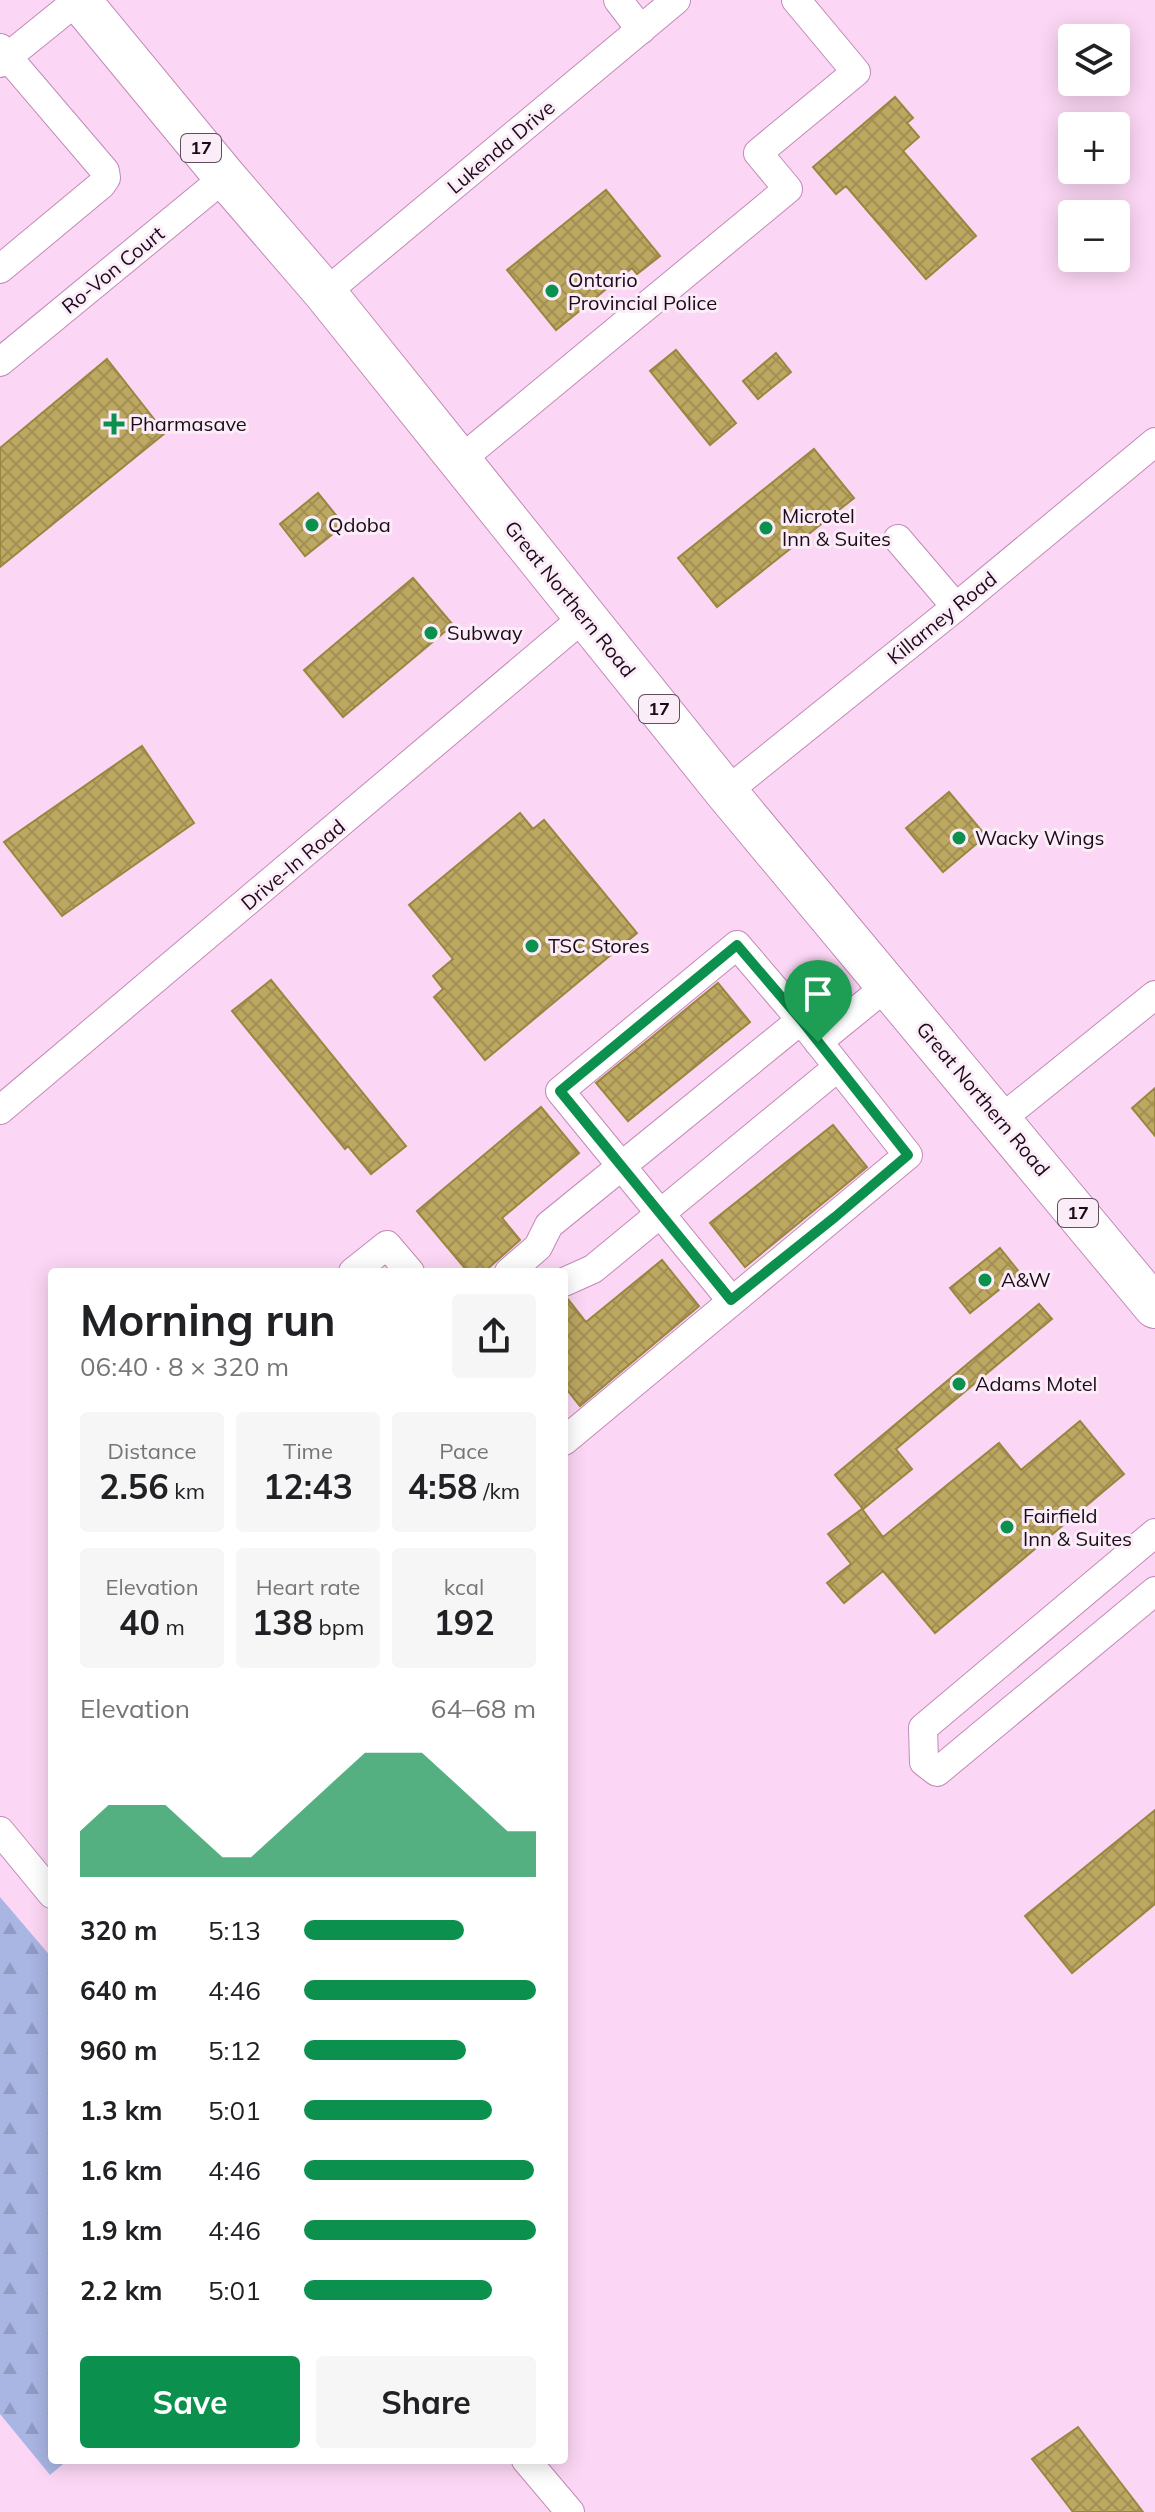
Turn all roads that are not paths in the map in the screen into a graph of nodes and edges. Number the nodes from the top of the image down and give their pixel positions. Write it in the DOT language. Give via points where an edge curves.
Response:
graph roads {
  1 [pos="79,0"];
  2 [pos="618,0"];
  3 [pos="676,0"];
  4 [pos="796,0"];
  5 [pos="641,30"];
  6 [pos="3,56"];
  7 [pos="225,177"];
  8 [pos="0,269"];
  9 [pos="325,293"];
  10 [pos="0,362"];
  11 [pos="1155,442"];
  12 [pos="459,461"];
  13 [pos="898,539"];
  14 [pos="956,607"];
  15 [pos="584,617"];
  16 [pos="726,792"];
  17 [pos="888,985"];
  18 [pos="1155,995"];
  19 [pos="810,1031"];
  20 [pos="838,1067"];
  21 [pos="0,1110"];
  22 [pos="1001,1119"];
  23 [pos="622,1166"];
  24 [pos="661,1214"];
  25 [pos="358,1268"];
  26 [pos="407,1268"];
  27 [pos="514,1268"];
  28 [pos="568,1280"];
  29 [pos="731,1300"];
  30 [pos="1155,1307"];
  31 [pos="568,1438"];
  32 [pos="1155,1533"];
  33 [pos="1155,1591"];
  34 [pos="0,1831"];
  35 [pos="48,1889"];
  36 [pos="529,2464"];
  37 [pos="570,2512"];
  1 -- 6 [label="street"];
  1 -- 7 [label="highway, Great Northern Road / 17"];
  2 -- 5 [label="street"];
  3 -- 5 [label="street, Lukenda Drive"];
  4 -- 12 [label="street" via="856,72 758,153 788,189"];
  5 -- 9 [label="street, Lukenda Drive"];
  6 -- 8 [label="street" via="106,178"];
  7 -- 9 [label="highway, Great Northern Road / 17"];
  7 -- 10 [label="street, Ro-Von Court"];
  9 -- 12 [label="highway, Great Northern Road / 17"];
  11 -- 14 [label="street, Killarney Road"];
  12 -- 15 [label="highway, Great Northern Road / 17"];
  13 -- 14 [label="street"];
  14 -- 16 [label="street, Killarney Road"];
  15 -- 16 [label="highway, Great Northern Road / 17"];
  15 -- 21 [label="street, Drive-In Road"];
  16 -- 17 [label="highway, Great Northern Road / 17"];
  17 -- 19 [label="street"];
  17 -- 22 [label="highway, Great Northern Road / 17"];
  18 -- 22 [label="street"];
  19 -- 20 [label="street"];
  19 -- 23 [label="street"];
  19 -- 23 [label="street" via="737,945 560,1091"];
  20 -- 24 [label="street"];
  20 -- 29 [label="street" via="908,1155"];
  22 -- 30 [label="highway, Great Northern Road / 17"];
  23 -- 24 [label="street"];
  23 -- 27 [label="street" via="549,1225 538,1247"];
  24 -- 28 [label="street" via="593,1269"];
  24 -- 29 [label="street"];
  25 -- 26 [label="street" via="387,1245"];
  29 -- 31 [label="street"];
  32 -- 33 [label="street" via="923,1728 924,1762 937,1772"];
  34 -- 35 [label="street"];
  36 -- 37 [label="street"];
}
